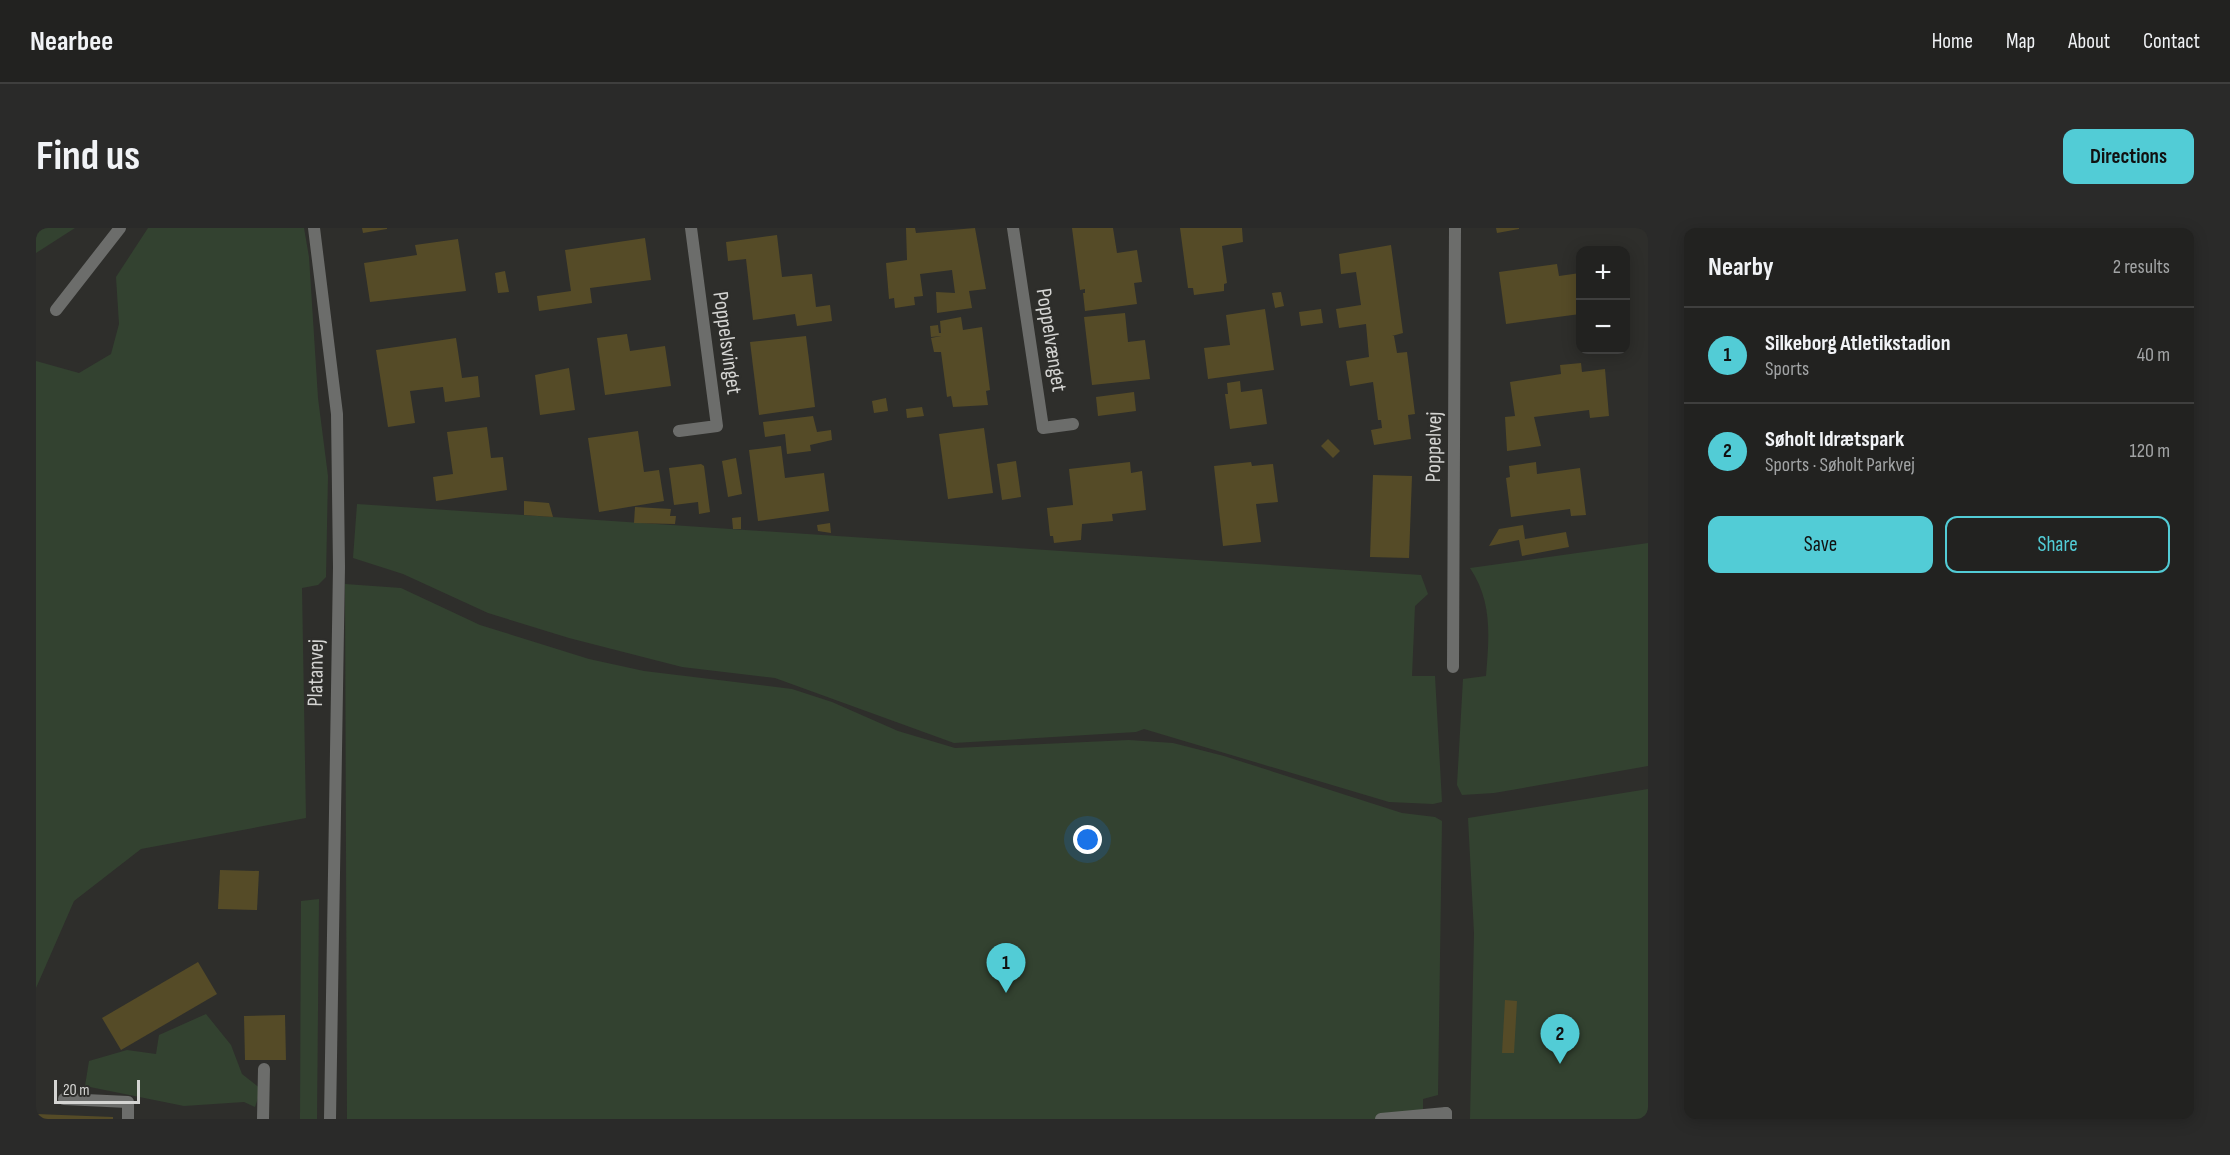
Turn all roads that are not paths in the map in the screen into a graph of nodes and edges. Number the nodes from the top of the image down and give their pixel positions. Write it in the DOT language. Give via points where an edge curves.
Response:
graph roads {
  1 [pos="120,228"];
  2 [pos="314,228"];
  3 [pos="691,228"];
  4 [pos="1013,228"];
  5 [pos="1455,228"];
  6 [pos="56,310"];
  7 [pos="1073,424"];
  8 [pos="680,431"];
  9 [pos="1453,667"];
  10 [pos="264,1069"];
  11 [pos="64,1099"];
  12 [pos="1446,1116"];
  13 [pos="128,1119"];
  14 [pos="263,1119"];
  15 [pos="330,1119"];
  16 [pos="1381,1119"];
  1 -- 6 [label="street"];
  2 -- 15 [label="street, Platanvej" via="337,414 339,567"];
  3 -- 8 [label="street, Poppelsvinget" via="717,426"];
  4 -- 7 [label="street, Poppelvænget" via="1043,428"];
  5 -- 9 [label="street, Poppelvej"];
  10 -- 14 [label="street"];
  11 -- 13 [label="street" via="128,1102"];
  12 -- 16 [label="street"];
}
